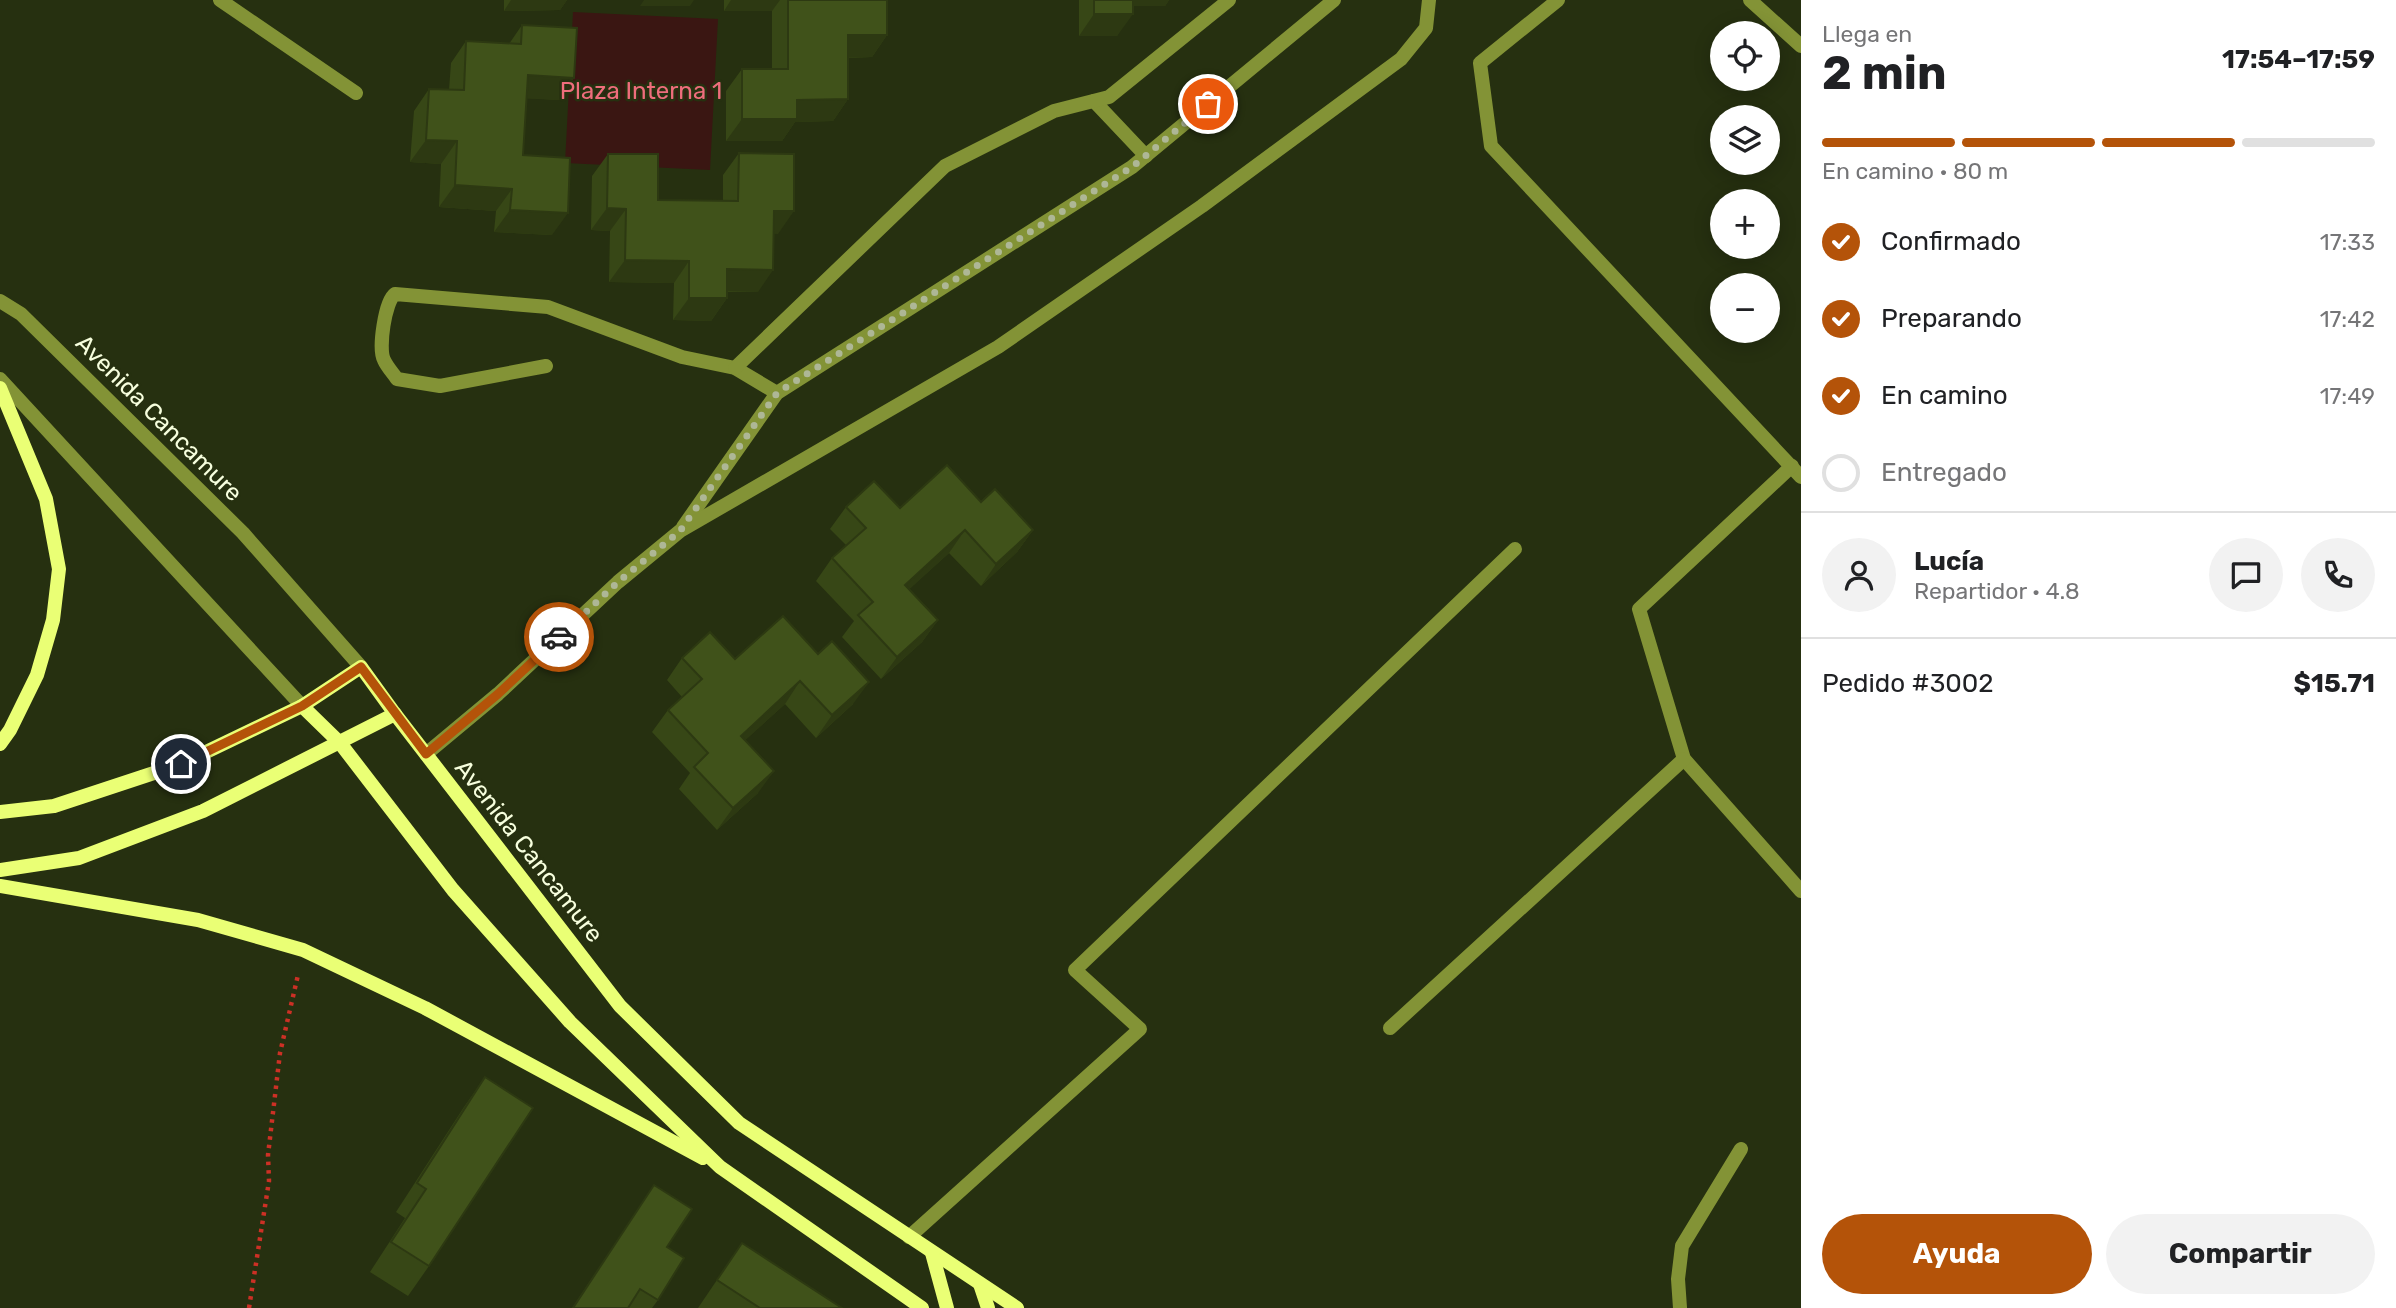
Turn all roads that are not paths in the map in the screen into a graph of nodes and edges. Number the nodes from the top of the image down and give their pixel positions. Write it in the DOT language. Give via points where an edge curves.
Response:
graph roads {
  1 [pos="220,0"];
  2 [pos="1229,0"];
  3 [pos="1334,0"];
  4 [pos="1429,0"];
  5 [pos="1558,0"];
  6 [pos="1750,0"];
  7 [pos="1801,46"];
  8 [pos="356,93"];
  9 [pos="1094,101"];
  10 [pos="1146,156"];
  11 [pos="0,300"];
  12 [pos="546,366"];
  13 [pos="735,368"];
  14 [pos="0,379"];
  15 [pos="0,387"];
  16 [pos="777,393"];
  17 [pos="1796,472"];
  18 [pos="680,531"];
  19 [pos="1515,549"];
  20 [pos="361,667"];
  21 [pos="302,706"];
  22 [pos="395,714"];
  23 [pos="340,743"];
  24 [pos="0,744"];
  25 [pos="426,754"];
  26 [pos="1684,759"];
  27 [pos="0,812"];
  28 [pos="0,870"];
  29 [pos="0,886"];
  30 [pos="1801,891"];
  31 [pos="1390,1028"];
  32 [pos="1741,1149"];
  33 [pos="720,1167"];
  34 [pos="909,1237"];
  35 [pos="932,1253"];
  36 [pos="980,1284"];
  37 [pos="922,1308"];
  38 [pos="947,1308"];
  39 [pos="988,1308"];
  40 [pos="1017,1308"];
  41 [pos="1680,1308"];
  1 -- 8 [label="street"];
  2 -- 9 [label="street" via="1110,97"];
  3 -- 10 [label="street"];
  4 -- 18 [label="street" via="1426,28 1401,59 1202,206 998,346"];
  5 -- 17 [label="street" via="1480,63 1491,146"];
  6 -- 7 [label="street"];
  9 -- 10 [label="street"];
  9 -- 13 [label="street" via="1054,111 945,166"];
  10 -- 16 [label="street"];
  11 -- 20 [label="street, Avenida Cancamure" via="21,314 243,533"];
  12 -- 13 [label="street" via="440,386 397,379 382,358 389,298 395,294 548,307 682,357"];
  13 -- 16 [label="street"];
  14 -- 21 [label="street"];
  15 -- 24 [label="main road" via="46,499 59,569 53,620 37,675"];
  16 -- 18 [label="street"];
  17 -- 26 [label="street" via="1639,608"];
  18 -- 25 [label="street"];
  19 -- 34 [label="street" via="1075,970 1140,1029"];
  20 -- 21 [label="main road"];
  20 -- 22 [label="main road, Avenida Cancamure"];
  21 -- 23 [label="main road"];
  21 -- 27 [label="main road" via="181,764 54,806"];
  22 -- 23 [label="main road"];
  22 -- 25 [label="main road, Avenida Cancamure"];
  23 -- 28 [label="main road" via="203,811 79,858"];
  23 -- 33 [label="main road" via="453,890 570,1022"];
  25 -- 34 [label="main road, Avenida Cancamure" via="620,1006 739,1123"];
  26 -- 30 [label="street"];
  26 -- 31 [label="street"];
  29 -- 33 [label="main road" via="198,920 303,950 425,1008"];
  32 -- 41 [label="street" via="1682,1246"];
  33 -- 37 [label="main road"];
  34 -- 35 [label="main road, Avenida Cancamure"];
  35 -- 36 [label="main road, Avenida Cancamure"];
  35 -- 38 [label="main road"];
  36 -- 39 [label="main road"];
  36 -- 40 [label="main road, Avenida Cancamure"];
}
